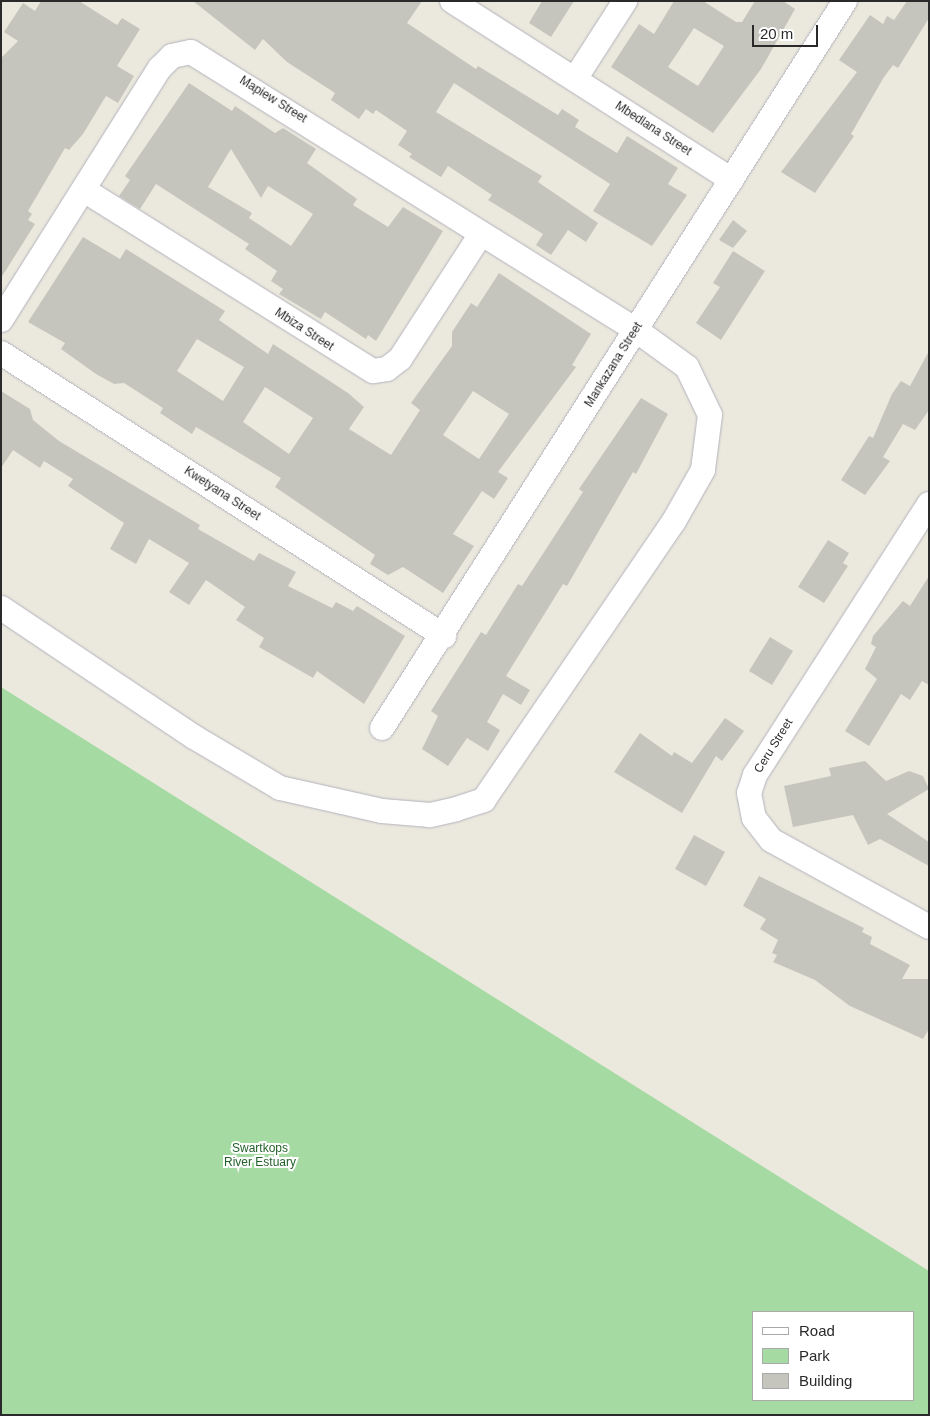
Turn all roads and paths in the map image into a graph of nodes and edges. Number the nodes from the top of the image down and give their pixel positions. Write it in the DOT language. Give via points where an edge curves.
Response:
graph roads {
  1 [pos="452,1"];
  2 [pos="625,1"];
  3 [pos="845,1"];
  4 [pos="575,79"];
  5 [pos="732,180"];
  6 [pos="84,190"];
  7 [pos="481,234"];
  8 [pos="1,320"];
  9 [pos="636,330"];
  10 [pos="1,352"];
  11 [pos="929,504"];
  12 [pos="1,608"];
  13 [pos="444,636"];
  14 [pos="382,728"];
  15 [pos="929,927"];
  1 -- 4 [label="street, Mbedlana Street"];
  2 -- 4 [label="street"];
  3 -- 5 [label="street, Mankazana Street"];
  4 -- 5 [label="street, Mbedlana Street"];
  5 -- 9 [label="street, Mankazana Street"];
  6 -- 7 [label="street, Mbiza Street" via="373,371 387,369 400,359"];
  6 -- 7 [label="street, Mapiew Street" via="166,61 177,54 191,52"];
  6 -- 8 [label="street, Mapiew Street"];
  7 -- 9 [label="street, Mapiew Street"];
  9 -- 12 [label="street, Mapiew Street" via="686,367 700,390 710,415 703,470 674,521 484,800 430,815 406,814 280,788 194,737"];
  9 -- 13 [label="street, Mankazana Street"];
  10 -- 13 [label="street, Kwetyana Street"];
  11 -- 15 [label="street, Ceru Street" via="755,774 749,793 754,818 771,840"];
  13 -- 14 [label="street, Mankazana Street"];
}
